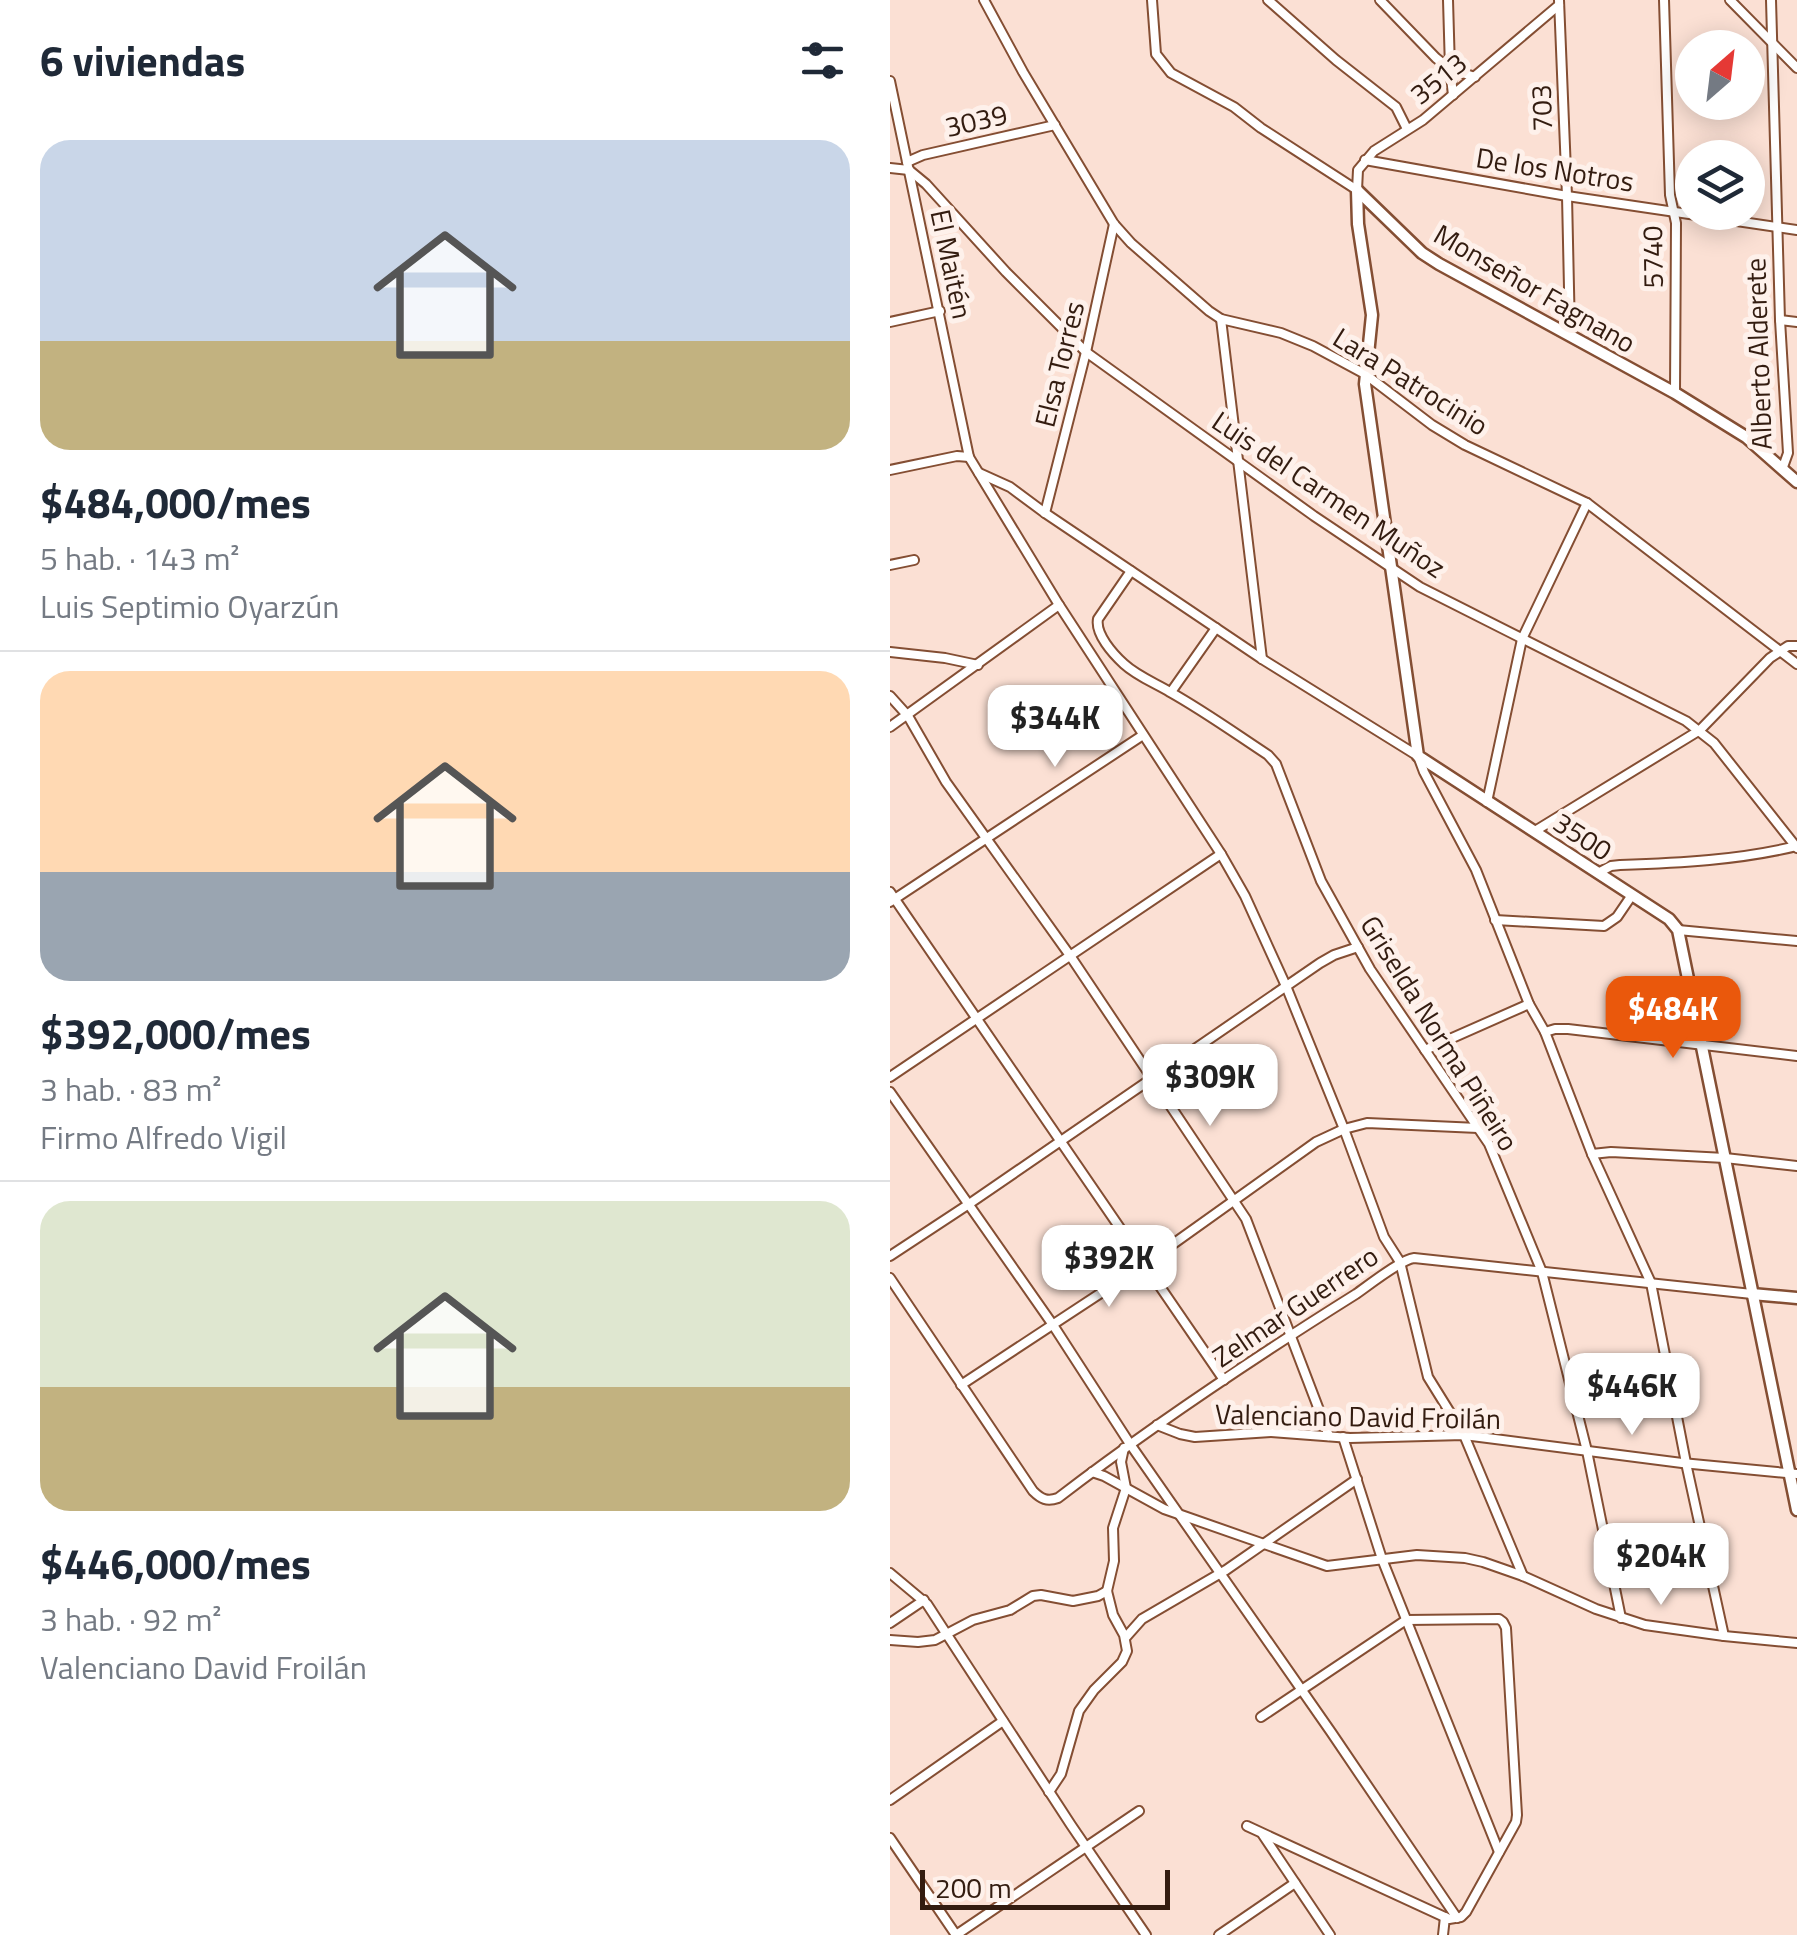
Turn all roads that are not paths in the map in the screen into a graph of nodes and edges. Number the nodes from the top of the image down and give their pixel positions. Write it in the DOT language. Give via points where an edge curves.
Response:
graph roads {
  1 [pos="984,0"];
  2 [pos="1152,0"];
  3 [pos="1268,0"];
  4 [pos="1380,0"];
  5 [pos="1448,0"];
  6 [pos="1664,0"];
  7 [pos="1730,0"];
  8 [pos="1770,0"];
  9 [pos="1560,2"];
  10 [pos="1771,40"];
  11 [pos="1797,68"];
  12 [pos="1450,69"];
  13 [pos="1475,77"];
  14 [pos="890,80"];
  15 [pos="1454,95"];
  16 [pos="1055,125"];
  17 [pos="1407,129"];
  18 [pos="1365,160"];
  19 [pos="908,166"];
  20 [pos="890,168"];
  21 [pos="1357,190"];
  22 [pos="1568,196"];
  23 [pos="1674,210"];
  24 [pos="1114,224"];
  25 [pos="1776,226"];
  26 [pos="1797,230"];
  27 [pos="940,311"];
  28 [pos="1221,319"];
  29 [pos="1780,320"];
  30 [pos="890,322"];
  31 [pos="1797,322"];
  32 [pos="1570,334"];
  33 [pos="1086,352"];
  34 [pos="1782,368"];
  35 [pos="1797,371"];
  36 [pos="1365,374"];
  37 [pos="1675,394"];
  38 [pos="968,457"];
  39 [pos="1236,458"];
  40 [pos="1782,467"];
  41 [pos="890,470"];
  42 [pos="979,473"];
  43 [pos="1797,482"];
  44 [pos="1587,503"];
  45 [pos="1045,513"];
  46 [pos="914,560"];
  47 [pos="890,565"];
  48 [pos="1390,568"];
  49 [pos="1131,571"];
  50 [pos="1059,605"];
  51 [pos="1216,628"];
  52 [pos="1522,639"];
  53 [pos="1797,646"];
  54 [pos="1780,650"];
  55 [pos="890,652"];
  56 [pos="1262,658"];
  57 [pos="1124,664"];
  58 [pos="1797,664"];
  59 [pos="978,665"];
  60 [pos="1106,676"];
  61 [pos="1171,692"];
  62 [pos="890,696"];
  63 [pos="908,716"];
  64 [pos="890,727"];
  65 [pos="1700,730"];
  66 [pos="1143,735"];
  67 [pos="1418,756"];
  68 [pos="1487,802"];
  69 [pos="1535,831"];
  70 [pos="987,837"];
  71 [pos="1797,847"];
  72 [pos="1221,854"];
  73 [pos="1598,873"];
  74 [pos="1632,894"];
  75 [pos="892,898"];
  76 [pos="1495,920"];
  77 [pos="1678,930"];
  78 [pos="1797,941"];
  79 [pos="1358,947"];
  80 [pos="1071,957"];
  81 [pos="1286,986"];
  82 [pos="1529,1004"];
  83 [pos="978,1020"];
  84 [pos="1545,1032"];
  85 [pos="1702,1045"];
  86 [pos="1425,1050"];
  87 [pos="1797,1056"];
  88 [pos="890,1076"];
  89 [pos="1153,1078"];
  90 [pos="890,1092"];
  91 [pos="1344,1128"];
  92 [pos="1478,1128"];
  93 [pos="1061,1141"];
  94 [pos="1592,1154"];
  95 [pos="1725,1158"];
  96 [pos="1797,1166"];
  97 [pos="1235,1201"];
  98 [pos="969,1204"];
  99 [pos="890,1256"];
  100 [pos="1400,1262"];
  101 [pos="1145,1264"];
  102 [pos="1542,1272"];
  103 [pos="890,1278"];
  104 [pos="1650,1283"];
  105 [pos="1752,1294"];
  106 [pos="1797,1298"];
  107 [pos="1053,1325"];
  108 [pos="1290,1335"];
  109 [pos="1224,1380"];
  110 [pos="961,1385"];
  111 [pos="1158,1425"];
  112 [pos="1464,1434"];
  113 [pos="1329,1436"];
  114 [pos="1343,1437"];
  115 [pos="1127,1446"];
  116 [pos="1587,1451"];
  117 [pos="1686,1462"];
  118 [pos="1092,1472"];
  119 [pos="1793,1474"];
  120 [pos="1356,1479"];
  121 [pos="1126,1488"];
  122 [pos="1797,1510"];
  123 [pos="1180,1516"];
  124 [pos="1262,1545"];
  125 [pos="1382,1559"];
  126 [pos="890,1573"];
  127 [pos="1220,1573"];
  128 [pos="1524,1576"];
  129 [pos="1107,1591"];
  130 [pos="924,1600"];
  131 [pos="1620,1618"];
  132 [pos="1406,1620"];
  133 [pos="890,1623"];
  134 [pos="947,1634"];
  135 [pos="1724,1636"];
  136 [pos="1125,1637"];
  137 [pos="890,1640"];
  138 [pos="1797,1644"];
  139 [pos="1302,1690"];
  140 [pos="1261,1717"];
  141 [pos="1004,1721"];
  142 [pos="1049,1792"];
  143 [pos="890,1800"];
  144 [pos="1139,1811"];
  145 [pos="1247,1826"];
  146 [pos="1261,1833"];
  147 [pos="890,1838"];
  148 [pos="1086,1847"];
  149 [pos="1499,1852"];
  150 [pos="1295,1884"];
  151 [pos="1445,1917"];
  152 [pos="1456,1918"];
  153 [pos="956,1935"];
  154 [pos="1146,1935"];
  155 [pos="1220,1935"];
  156 [pos="1330,1935"];
  157 [pos="1443,1935"];
  1 -- 16 [label="street, Lara Patrocinio"];
  2 -- 21 [label="street, Monseñor Fagnano" via="1156,54 1171,73"];
  3 -- 17 [label="street" via="1396,108"];
  4 -- 12 [label="street"];
  5 -- 12 [label="street"];
  6 -- 23 [label="street, 5740"];
  7 -- 10 [label="street"];
  8 -- 10 [label="street, Alberto Alderete"];
  9 -- 13 [label="street, 3513"];
  9 -- 22 [label="street, 703"];
  10 -- 11 [label="street"];
  10 -- 25 [label="street, Alberto Alderete"];
  12 -- 13 [label="street"];
  12 -- 15 [label="street"];
  13 -- 15 [label="street, 3513"];
  14 -- 19 [label="street, El Maitén"];
  15 -- 17 [label="street, 3513"];
  16 -- 19 [label="street, 3039" via="923,155"];
  16 -- 24 [label="street, Lara Patrocinio"];
  17 -- 18 [label="street, 3513"];
  18 -- 21 [label="street"];
  18 -- 22 [label="street, De los Notros"];
  19 -- 20 [label="street"];
  19 -- 27 [label="street, El Maitén"];
  19 -- 33 [label="street, Luis del Carmen Muñoz"];
  21 -- 32 [label="street, Monseñor Fagnano" via="1422,253"];
  21 -- 36 [label="street" via="1372,315"];
  22 -- 23 [label="street, De los Notros"];
  22 -- 32 [label="street, 703"];
  23 -- 25 [label="street, De los Notros"];
  23 -- 37 [label="street, 5740"];
  24 -- 28 [label="street, Lara Patrocinio"];
  24 -- 33 [label="street, Elsa Torres"];
  25 -- 26 [label="street, De los Notros"];
  25 -- 29 [label="street, Alberto Alderete"];
  27 -- 30 [label="street"];
  27 -- 38 [label="street, El Maitén"];
  28 -- 36 [label="street, Lara Patrocinio" via="1299,339"];
  28 -- 39 [label="street"];
  29 -- 31 [label="street"];
  29 -- 34 [label="street, Alberto Alderete"];
  32 -- 37 [label="street, Monseñor Fagnano"];
  33 -- 39 [label="street, Luis del Carmen Muñoz"];
  33 -- 45 [label="street, Elsa Torres"];
  34 -- 35 [label="street"];
  34 -- 40 [label="street, Alberto Alderete" via="1788,453"];
  36 -- 44 [label="street, Lara Patrocinio" via="1464,445"];
  36 -- 48 [label="street"];
  37 -- 40 [label="street, Monseñor Fagnano"];
  38 -- 41 [label="street"];
  38 -- 42 [label="street, 3500"];
  39 -- 48 [label="street, Luis del Carmen Muñoz"];
  39 -- 56 [label="street"];
  40 -- 43 [label="street, Monseñor Fagnano"];
  42 -- 45 [label="street, 3500"];
  42 -- 50 [label="street"];
  44 -- 52 [label="street"];
  44 -- 54 [label="street, Lara Patrocinio"];
  45 -- 49 [label="street, 3500"];
  46 -- 47 [label="street"];
  48 -- 52 [label="street, Luis del Carmen Muñoz"];
  48 -- 67 [label="street"];
  49 -- 51 [label="street, 3500"];
  49 -- 57 [label="street, Griselda Norma Piñeiro" via="1096,624"];
  50 -- 59 [label="street"];
  50 -- 60 [label="street"];
  51 -- 56 [label="street, 3500"];
  51 -- 61 [label="street"];
  52 -- 65 [label="street, Luis del Carmen Muñoz"];
  52 -- 68 [label="street"];
  53 -- 54 [label="street"];
  54 -- 58 [label="street, Lara Patrocinio"];
  54 -- 65 [label="street"];
  55 -- 59 [label="street"];
  56 -- 67 [label="street, 3500"];
  57 -- 60 [label="street"];
  57 -- 61 [label="street, Griselda Norma Piñeiro"];
  59 -- 63 [label="street"];
  60 -- 66 [label="street"];
  61 -- 79 [label="street, Griselda Norma Piñeiro" via="1276,764 1314,867"];
  62 -- 63 [label="street"];
  63 -- 64 [label="street"];
  63 -- 70 [label="street"];
  65 -- 69 [label="street"];
  65 -- 71 [label="street, Luis del Carmen Muñoz"];
  66 -- 70 [label="street"];
  66 -- 72 [label="street"];
  67 -- 68 [label="street, 3500"];
  67 -- 76 [label="street"];
  68 -- 69 [label="street, 3500"];
  69 -- 73 [label="street, 3500"];
  70 -- 75 [label="street"];
  70 -- 80 [label="street"];
  71 -- 73 [label="street" via="1697,862 1620,864"];
  72 -- 80 [label="street"];
  72 -- 81 [label="street"];
  73 -- 74 [label="street, 3500"];
  74 -- 76 [label="street" via="1604,926"];
  74 -- 77 [label="street, 3500"];
  75 -- 83 [label="street"];
  76 -- 82 [label="street"];
  77 -- 78 [label="street"];
  77 -- 85 [label="street"];
  79 -- 81 [label="street"];
  79 -- 86 [label="street, Griselda Norma Piñeiro"];
  80 -- 83 [label="street"];
  80 -- 89 [label="street"];
  81 -- 89 [label="street"];
  81 -- 91 [label="street"];
  82 -- 84 [label="street"];
  82 -- 86 [label="street"];
  83 -- 88 [label="street"];
  83 -- 93 [label="street"];
  84 -- 85 [label="street"];
  84 -- 94 [label="street"];
  85 -- 87 [label="street"];
  85 -- 95 [label="street"];
  86 -- 92 [label="street, Griselda Norma Piñeiro"];
  89 -- 93 [label="street"];
  89 -- 97 [label="street"];
  90 -- 98 [label="street"];
  91 -- 92 [label="street"];
  91 -- 97 [label="street"];
  91 -- 100 [label="street" via="1384,1237"];
  92 -- 102 [label="street, Griselda Norma Piñeiro"];
  93 -- 98 [label="street"];
  93 -- 101 [label="street"];
  94 -- 95 [label="street"];
  94 -- 104 [label="street"];
  95 -- 96 [label="street"];
  95 -- 105 [label="street"];
  97 -- 101 [label="street"];
  97 -- 108 [label="street"];
  98 -- 99 [label="street"];
  98 -- 107 [label="street"];
  100 -- 102 [label="street, Zelmar Guerrero"];
  100 -- 108 [label="street, Zelmar Guerrero"];
  100 -- 112 [label="street" via="1428,1378"];
  101 -- 107 [label="street"];
  101 -- 109 [label="street"];
  102 -- 104 [label="street, Zelmar Guerrero"];
  102 -- 116 [label="street, Griselda Norma Piñeiro"];
  103 -- 110 [label="street"];
  104 -- 105 [label="street, Zelmar Guerrero"];
  104 -- 117 [label="street"];
  105 -- 106 [label="street, Zelmar Guerrero"];
  105 -- 119 [label="street"];
  107 -- 110 [label="street"];
  107 -- 115 [label="street"];
  108 -- 109 [label="street, Zelmar Guerrero"];
  108 -- 113 [label="street"];
  109 -- 111 [label="street, Zelmar Guerrero"];
  110 -- 118 [label="street, Zelmar Guerrero" via="1041,1498 1058,1498"];
  111 -- 113 [label="street, Valenciano David Froilán" via="1196,1436"];
  111 -- 115 [label="street, Zelmar Guerrero"];
  112 -- 114 [label="street, Valenciano David Froilán"];
  112 -- 116 [label="street, Valenciano David Froilán"];
  112 -- 128 [label="street"];
  113 -- 114 [label="street, Valenciano David Froilán"];
  114 -- 120 [label="street"];
  115 -- 118 [label="street, Zelmar Guerrero"];
  115 -- 121 [label="street" via="1121,1462"];
  115 -- 123 [label="street"];
  116 -- 117 [label="street, Valenciano David Froilán"];
  116 -- 131 [label="street, Griselda Norma Piñeiro"];
  117 -- 119 [label="street, Valenciano David Froilán"];
  117 -- 135 [label="street"];
  118 -- 121 [label="street"];
  119 -- 122 [label="street"];
  120 -- 124 [label="street"];
  120 -- 125 [label="street"];
  121 -- 123 [label="street"];
  121 -- 129 [label="street" via="1113,1528"];
  123 -- 124 [label="street"];
  123 -- 127 [label="street"];
  124 -- 125 [label="street" via="1327,1566"];
  124 -- 127 [label="street"];
  125 -- 128 [label="street" via="1465,1558"];
  125 -- 132 [label="street"];
  126 -- 130 [label="street"];
  127 -- 136 [label="street"];
  127 -- 139 [label="street"];
  128 -- 131 [label="street"];
  129 -- 134 [label="street" via="1073,1601 1040,1594"];
  129 -- 136 [label="street"];
  130 -- 133 [label="street"];
  130 -- 134 [label="street"];
  131 -- 135 [label="street"];
  132 -- 139 [label="street"];
  132 -- 149 [label="street"];
  132 -- 149 [label="street" via="1504,1622 1517,1815"];
  134 -- 137 [label="street"];
  134 -- 141 [label="street"];
  135 -- 138 [label="street"];
  136 -- 142 [label="street" via="1126,1656 1084,1702"];
  139 -- 140 [label="street"];
  139 -- 152 [label="street"];
  141 -- 142 [label="street"];
  141 -- 143 [label="street"];
  142 -- 148 [label="street"];
  144 -- 148 [label="street"];
  145 -- 146 [label="street"];
  146 -- 150 [label="street"];
  146 -- 151 [label="street"];
  147 -- 153 [label="street"];
  148 -- 153 [label="street"];
  148 -- 154 [label="street"];
  149 -- 152 [label="street" via="1466,1912"];
  150 -- 155 [label="street"];
  150 -- 156 [label="street"];
  151 -- 152 [label="street"];
  151 -- 157 [label="street"];
}
